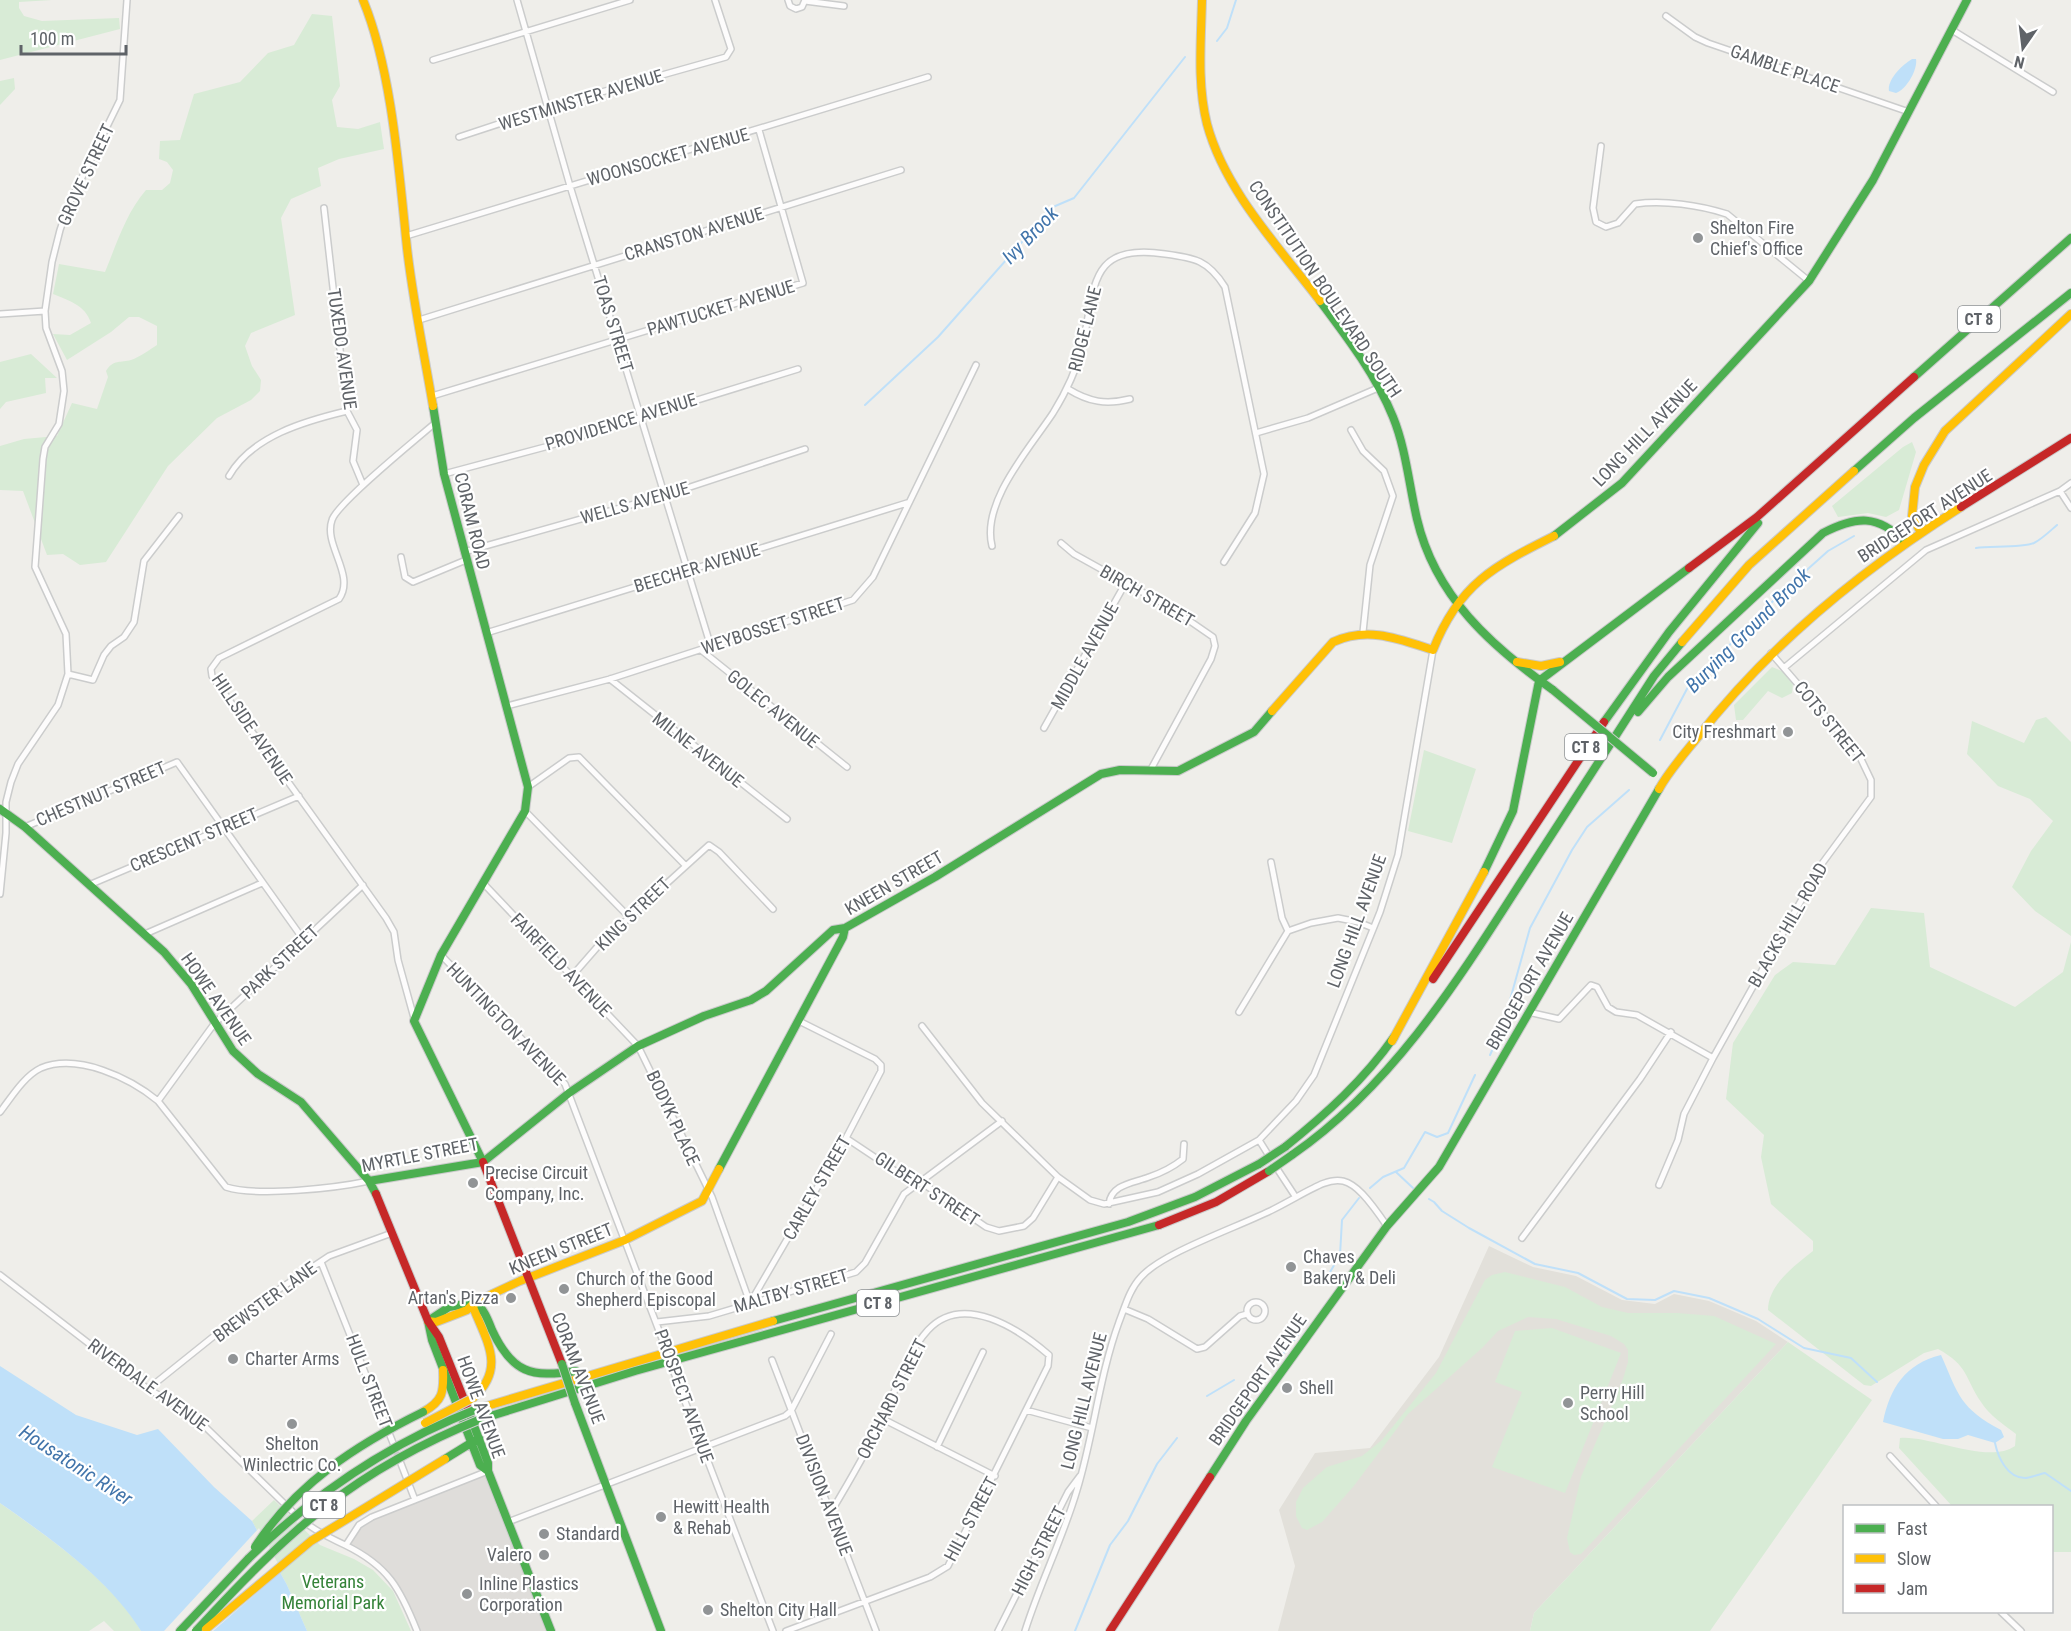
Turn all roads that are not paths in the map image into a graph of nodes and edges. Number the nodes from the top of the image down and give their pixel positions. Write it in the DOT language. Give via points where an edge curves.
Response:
graph roads {
  1 [pos="127,0"];
  2 [pos="517,0"];
  3 [pos="630,0"];
  4 [pos="715,0"];
  5 [pos="788,0"];
  6 [pos="1202,0"];
  7 [pos="1967,0"];
  8 [pos="365,1"];
  9 [pos="805,1"];
  10 [pos="844,6"];
  11 [pos="1666,16"];
  12 [pos="1952,30"];
  13 [pos="526,32"];
  14 [pos="433,60"];
  15 [pos="928,77"];
  16 [pos="2053,92"];
  17 [pos="549,109"];
  18 [pos="1909,112"];
  19 [pos="759,130"];
  20 [pos="459,137"];
  21 [pos="1601,146"];
  22 [pos="901,170"];
  23 [pos="570,186"];
  24 [pos="783,207"];
  25 [pos="324,208"];
  26 [pos="406,236"];
  27 [pos="2071,238"];
  28 [pos="595,263"];
  29 [pos="1809,281"];
  30 [pos="2071,293"];
  31 [pos="45,311"];
  32 [pos="0,314"];
  33 [pos="2071,314"];
  34 [pos="419,320"];
  35 [pos="619,340"];
  36 [pos="976,365"];
  37 [pos="798,369"];
  38 [pos="1378,388"];
  39 [pos="1068,389"];
  40 [pos="432,396"];
  41 [pos="1130,399"];
  42 [pos="347,411"];
  43 [pos="642,416"];
  44 [pos="437,422"];
  45 [pos="1352,430"];
  46 [pos="1256,433"];
  47 [pos="2071,438"];
  48 [pos="805,449"];
  49 [pos="1806,472"];
  50 [pos="444,474"];
  51 [pos="229,476"];
  52 [pos="2071,483"];
  53 [pos="363,485"];
  54 [pos="2060,491"];
  55 [pos="666,495"];
  56 [pos="907,503"];
  57 [pos="2071,507"];
  58 [pos="179,516"];
  59 [pos="1920,533"];
  60 [pos="1905,542"];
  61 [pos="1061,543"];
  62 [pos="992,546"];
  63 [pos="465,556"];
  64 [pos="401,557"];
  65 [pos="1224,562"];
  66 [pos="689,570"];
  67 [pos="1125,584"];
  68 [pos="1456,605"];
  69 [pos="1363,632"];
  70 [pos="486,633"];
  71 [pos="711,647"];
  72 [pos="701,650"];
  73 [pos="1432,650"];
  74 [pos="1771,653"];
  75 [pos="1566,660"];
  76 [pos="1517,662"];
  77 [pos="1785,667"];
  78 [pos="68,674"];
  79 [pos="610,679"];
  80 [pos="1539,681"];
  81 [pos="507,706"];
  82 [pos="1044,728"];
  83 [pos="1607,750"];
  84 [pos="847,767"];
  85 [pos="1150,771"];
  86 [pos="1663,782"];
  87 [pos="528,787"];
  88 [pos="299,796"];
  89 [pos="1871,797"];
  90 [pos="525,811"];
  91 [pos="3,812"];
  92 [pos="787,819"];
  93 [pos="25,827"];
  94 [pos="224,828"];
  95 [pos="1271,862"];
  96 [pos="685,865"];
  97 [pos="262,883"];
  98 [pos="483,883"];
  99 [pos="88,885"];
  100 [pos="363,885"];
  101 [pos="0,894"];
  102 [pos="773,909"];
  103 [pos="629,917"];
  104 [pos="845,928"];
  105 [pos="1373,928"];
  106 [pos="1288,931"];
  107 [pos="145,934"];
  108 [pos="303,939"];
  109 [pos="441,955"];
  110 [pos="572,976"];
  111 [pos="1239,1012"];
  112 [pos="1528,1012"];
  113 [pos="414,1021"];
  114 [pos="799,1021"];
  115 [pos="214,1024"];
  116 [pos="922,1026"];
  117 [pos="1671,1032"];
  118 [pos="1392,1041"];
  119 [pos="638,1046"];
  120 [pos="1713,1058"];
  121 [pos="569,1093"];
  122 [pos="158,1101"];
  123 [pos="0,1112"];
  124 [pos="1002,1121"];
  125 [pos="846,1138"];
  126 [pos="1259,1140"];
  127 [pos="1185,1144"];
  128 [pos="483,1162"];
  129 [pos="1059,1177"];
  130 [pos="369,1181"];
  131 [pos="919,1181"];
  132 [pos="1659,1185"];
  133 [pos="709,1190"];
  134 [pos="1295,1196"];
  135 [pos="1109,1204"];
  136 [pos="1387,1226"];
  137 [pos="392,1233"];
  138 [pos="1522,1238"];
  139 [pos="625,1240"];
  140 [pos="321,1263"];
  141 [pos="0,1275"];
  142 [pos="527,1278"];
  143 [pos="475,1302"];
  144 [pos="750,1302"];
  145 [pos="1124,1309"];
  146 [pos="975,1314"];
  147 [pos="1246,1314"];
  148 [pos="428,1321"];
  149 [pos="657,1322"];
  150 [pos="831,1334"];
  151 [pos="983,1352"];
  152 [pos="772,1360"];
  153 [pos="632,1361"];
  154 [pos="443,1370"];
  155 [pos="148,1389"];
  156 [pos="1026,1410"];
  157 [pos="791,1411"];
  158 [pos="882,1419"];
  159 [pos="1092,1428"];
  160 [pos="479,1438"];
  161 [pos="471,1445"];
  162 [pos="937,1447"];
  163 [pos="702,1449"];
  164 [pos="380,1454"];
  165 [pos="1890,1456"];
  166 [pos="488,1471"];
  167 [pos="1082,1473"];
  168 [pos="994,1476"];
  169 [pos="604,1484"];
  170 [pos="415,1500"];
  171 [pos="1935,1505"];
  172 [pos="831,1512"];
  173 [pos="508,1522"];
  174 [pos="346,1545"];
  175 [pos="249,1558"];
  176 [pos="865,1600"];
  177 [pos="2003,1613"];
  178 [pos="180,1631"];
  179 [pos="196,1631"];
  180 [pos="203,1631"];
  181 [pos="417,1631"];
  182 [pos="551,1631"];
  183 [pos="661,1631"];
  184 [pos="773,1631"];
  185 [pos="786,1631"];
  186 [pos="876,1631"];
  187 [pos="998,1631"];
  188 [pos="1025,1631"];
  189 [pos="1110,1631"];
  190 [pos="2021,1631"];
  1 -- 31 [label="street, GROVE STREET" via="120,100 60,230"];
  2 -- 13 [label="street, TOAS STREET"];
  3 -- 13 [label="street"];
  4 -- 17 [label="street, WESTMINSTER AVENUE" via="731,49 726,57"];
  5 -- 9 [label="street" via="796,9"];
  6 -- 38 [label="main road, CONSTITUTION BOULEVARD SOUTH" via="1201,91 1217,150 1256,215"];
  7 -- 12 [label="main road, LONG HILL AVENUE"];
  8 -- 26 [label="main road, CORAM ROAD" via="382,67"];
  9 -- 10 [label="street"];
  11 -- 18 [label="street, GAMBLE PLACE" via="1708,43"];
  12 -- 16 [label="street"];
  12 -- 18 [label="main road, LONG HILL AVENUE"];
  13 -- 14 [label="street"];
  13 -- 17 [label="street, TOAS STREET"];
  15 -- 19 [label="street, WOONSOCKET AVENUE"];
  17 -- 20 [label="street, WESTMINSTER AVENUE"];
  17 -- 23 [label="street, TOAS STREET"];
  18 -- 29 [label="main road, LONG HILL AVENUE" via="1850,218"];
  19 -- 23 [label="street, WOONSOCKET AVENUE"];
  19 -- 24 [label="street"];
  21 -- 29 [label="street" via="1593,208 1596,222 1606,227 1618,223 1635,204 1650,202 1711,209 1727,214"];
  22 -- 24 [label="street, CRANSTON AVENUE"];
  23 -- 26 [label="street, WOONSOCKET AVENUE"];
  23 -- 28 [label="street, TOAS STREET"];
  24 -- 28 [label="street, CRANSTON AVENUE"];
  24 -- 35 [label="street, PAWTUCKET AVENUE" via="802,283"];
  25 -- 42 [label="street, TUXEDO AVENUE"];
  26 -- 34 [label="main road, CORAM ROAD"];
  27 -- 49 [label="main road, CT 8"];
  28 -- 34 [label="street, CRANSTON AVENUE"];
  28 -- 35 [label="street, TOAS STREET"];
  29 -- 68 [label="main road, LONG HILL AVENUE" via="1622,483 1557,534 1501,562 1479,578"];
  30 -- 83 [label="main road, CT 8" via="1914,418 1749,565 1654,676"];
  31 -- 32 [label="street"];
  31 -- 78 [label="street, GROVE STREET" via="64,392 59,424 45,447 43,459 35,567 66,634"];
  33 -- 59 [label="main road" via="1945,430 1916,487 1911,516"];
  34 -- 40 [label="main road, CORAM ROAD"];
  35 -- 40 [label="street, PAWTUCKET AVENUE"];
  35 -- 43 [label="street, TOAS STREET"];
  36 -- 56 [label="street, WEYBOSSET STREET"];
  37 -- 43 [label="street, PROVIDENCE AVENUE"];
  38 -- 46 [label="street" via="1308,418"];
  38 -- 68 [label="main road, CONSTITUTION BOULEVARD SOUTH" via="1399,434 1427,554"];
  39 -- 41 [label="street" via="1097,403"];
  39 -- 46 [label="street, RIDGE LANE" via="1094,287 1107,263 1128,251 1142,250 1192,258 1216,272 1225,287"];
  39 -- 62 [label="street, RIDGE LANE" via="1005,485 989,533"];
  40 -- 44 [label="main road, CORAM ROAD"];
  42 -- 51 [label="street" via="283,431 256,448"];
  42 -- 53 [label="street, TUXEDO AVENUE" via="357,430 353,461"];
  43 -- 50 [label="street, PROVIDENCE AVENUE"];
  43 -- 55 [label="street, TOAS STREET"];
  44 -- 50 [label="main road, CORAM ROAD"];
  44 -- 53 [label="street, HILLSIDE AVENUE"];
  45 -- 69 [label="street" via="1363,451 1384,471 1393,496 1370,565"];
  46 -- 65 [label="street, RIDGE LANE" via="1264,474 1255,513"];
  47 -- 59 [label="main road, BRIDGEPORT AVENUE"];
  48 -- 55 [label="street, WELLS AVENUE"];
  49 -- 75 [label="main road" via="1731,538"];
  49 -- 118 [label="main road, CT 8" via="1711,576 1614,704"];
  50 -- 63 [label="main road, CORAM ROAD"];
  52 -- 54 [label="street"];
  53 -- 88 [label="street, HILLSIDE AVENUE" via="332,519 344,586 339,599 219,658 211,669 212,676"];
  54 -- 57 [label="street"];
  54 -- 77 [label="street" via="1926,550"];
  55 -- 63 [label="street, WELLS AVENUE"];
  55 -- 66 [label="street, TOAS STREET"];
  56 -- 66 [label="street, BEECHER AVENUE"];
  56 -- 71 [label="street, WEYBOSSET STREET" via="873,577 853,600"];
  58 -- 78 [label="street" via="144,561 137,614 129,630 104,655 93,680"];
  59 -- 60 [label="main road, BRIDGEPORT AVENUE"];
  60 -- 74 [label="main road, BRIDGEPORT AVENUE" via="1845,587"];
  60 -- 83 [label="main road" via="1891,528 1864,520 1849,520 1822,533 1668,677"];
  61 -- 67 [label="street, BIRCH STREET"];
  63 -- 64 [label="street, WELLS AVENUE" via="413,582 405,577"];
  63 -- 70 [label="main road, CORAM ROAD"];
  66 -- 70 [label="street, BEECHER AVENUE"];
  66 -- 71 [label="street, TOAS STREET"];
  67 -- 82 [label="street, MIDDLE AVENUE"];
  67 -- 85 [label="street, BIRCH STREET" via="1202,627 1213,637 1215,646"];
  68 -- 73 [label="main road, LONG HILL AVENUE"];
  68 -- 76 [label="main road, CONSTITUTION BOULEVARD SOUTH"];
  69 -- 73 [label="main road"];
  69 -- 85 [label="main road, KNEEN STREET" via="1346,634 1334,642 1254,732 1178,771"];
  70 -- 81 [label="main road, CORAM ROAD"];
  71 -- 72 [label="street, WEYBOSSET STREET"];
  72 -- 79 [label="street, WEYBOSSET STREET"];
  72 -- 84 [label="street, GOLEC AVENUE"];
  73 -- 105 [label="street, LONG HILL AVENUE" via="1406,819"];
  74 -- 77 [label="street, COTS STREET"];
  74 -- 86 [label="main road, BRIDGEPORT AVENUE" via="1717,712"];
  75 -- 76 [label="main road" via="1541,666"];
  75 -- 80 [label="main road"];
  76 -- 80 [label="main road, CONSTITUTION BOULEVARD SOUTH"];
  77 -- 89 [label="street, COTS STREET" via="1859,755 1871,780"];
  78 -- 91 [label="street, GROVE STREET" via="58,705 18,764"];
  79 -- 81 [label="street, WEYBOSSET STREET"];
  79 -- 92 [label="street, MILNE AVENUE"];
  80 -- 86 [label="main road, CONSTITUTION BOULEVARD SOUTH, bridge"];
  80 -- 118 [label="main road" via="1513,811"];
  81 -- 87 [label="main road, CORAM ROAD"];
  83 -- 179 [label="main road, CT 8, bridge" via="1477,951 1401,1055 1318,1137 1269,1172 1216,1202 1168,1222 635,1371 481,1419 407,1452 336,1496 277,1545"];
  85 -- 104 [label="main road, KNEEN STREET" via="1128,769 1101,774 944,872"];
  86 -- 112 [label="main road, BRIDGEPORT AVENUE"];
  87 -- 90 [label="main road, CORAM ROAD"];
  87 -- 96 [label="street" via="569,758 579,757"];
  88 -- 94 [label="street, CRESCENT STREET"];
  88 -- 100 [label="street, HILLSIDE AVENUE"];
  89 -- 120 [label="street, BLACKS HILL ROAD" via="1821,865"];
  90 -- 98 [label="main road, CORAM ROAD"];
  90 -- 103 [label="street"];
  91 -- 93 [label="main road, HOWE AVENUE"];
  91 -- 101 [label="street, GROVE STREET"];
  93 -- 94 [label="street, CHESTNUT STREET" via="177,762"];
  93 -- 99 [label="main road, HOWE AVENUE"];
  94 -- 97 [label="street"];
  94 -- 99 [label="street, CRESCENT STREET"];
  95 -- 106 [label="street"];
  96 -- 102 [label="street, KING STREET" via="709,845"];
  96 -- 103 [label="street, KING STREET"];
  97 -- 107 [label="street"];
  97 -- 108 [label="street"];
  98 -- 109 [label="main road, CORAM ROAD"];
  98 -- 110 [label="street, FAIRFIELD AVENUE"];
  99 -- 107 [label="main road, HOWE AVENUE"];
  100 -- 108 [label="street, PARK STREET"];
  100 -- 113 [label="street, HILLSIDE AVENUE" via="394,932"];
  103 -- 110 [label="street, KING STREET"];
  104 -- 114 [label="main road, KNEEN STREET"];
  104 -- 119 [label="main road, MYRTLE STREET" via="833,930 766,992"];
  105 -- 106 [label="street" via="1338,918"];
  105 -- 126 [label="street, LONG HILL AVENUE" via="1314,1075 1296,1101"];
  106 -- 111 [label="street"];
  107 -- 115 [label="main road, HOWE AVENUE" via="177,966"];
  108 -- 115 [label="street, PARK STREET"];
  109 -- 113 [label="main road, CORAM ROAD"];
  109 -- 121 [label="street, HUNTINGTON AVENUE" via="565,1084"];
  110 -- 119 [label="street, FAIRFIELD AVENUE"];
  112 -- 117 [label="street" via="1559,1018 1592,985 1616,1012 1629,1012"];
  112 -- 136 [label="main road, BRIDGEPORT AVENUE" via="1439,1167"];
  113 -- 128 [label="main road, CORAM AVENUE"];
  114 -- 125 [label="street, CARLEY STREET" via="881,1065"];
  114 -- 133 [label="main road, KNEEN STREET"];
  115 -- 122 [label="street, PARK STREET"];
  115 -- 130 [label="main road, HOWE AVENUE" via="244,1063 301,1102"];
  116 -- 124 [label="street" via="964,1083"];
  117 -- 120 [label="street"];
  117 -- 138 [label="street"];
  118 -- 153 [label="main road, CT 8, bridge" via="1327,1114 1285,1147 1230,1183 1184,1204"];
  119 -- 121 [label="main road, MYRTLE STREET"];
  119 -- 133 [label="street, BODYK PLACE"];
  120 -- 132 [label="street, BLACKS HILL ROAD" via="1684,1114"];
  121 -- 128 [label="main road, MYRTLE STREET"];
  121 -- 139 [label="street, PROSPECT AVENUE"];
  122 -- 123 [label="street, MYRTLE STREET" via="132,1083 96,1069 57,1065 41,1068 29,1077"];
  122 -- 130 [label="street, MYRTLE STREET" via="226,1186 275,1191"];
  124 -- 129 [label="street"];
  124 -- 131 [label="street, MALTBY STREET"];
  125 -- 131 [label="street, GILBERT STREET" via="909,1180"];
  125 -- 144 [label="street, CARLEY STREET"];
  126 -- 134 [label="street"];
  126 -- 135 [label="street, LONG HILL AVENUE" via="1158,1192"];
  127 -- 135 [label="street" via="1183,1159 1117,1189"];
  128 -- 130 [label="main road, MYRTLE STREET"];
  128 -- 142 [label="main road, CORAM AVENUE"];
  129 -- 131 [label="street, GILBERT STREET" via="1033,1218 1011,1230 986,1227"];
  129 -- 135 [label="street" via="1090,1200"];
  130 -- 137 [label="main road, HOWE AVENUE"];
  131 -- 144 [label="street, MALTBY STREET" via="904,1194 856,1272"];
  133 -- 139 [label="main road, KNEEN STREET" via="699,1203"];
  133 -- 144 [label="street"];
  134 -- 136 [label="street, LONG HILL AVENUE" via="1341,1179 1358,1186"];
  134 -- 145 [label="street, LONG HILL AVENUE" via="1155,1266 1133,1287"];
  136 -- 189 [label="main road, BRIDGEPORT AVENUE" via="1246,1421"];
  137 -- 140 [label="street, BREWSTER LANE" via="329,1256"];
  137 -- 148 [label="main road, HOWE AVENUE"];
  139 -- 142 [label="main road, KNEEN STREET"];
  139 -- 149 [label="street, PROSPECT AVENUE"];
  140 -- 155 [label="street, BREWSTER LANE" via="239,1316"];
  140 -- 170 [label="street, HULL STREET"];
  141 -- 155 [label="street, RIVERDALE AVENUE"];
  142 -- 143 [label="main road, KNEEN STREET"];
  142 -- 169 [label="main road, CORAM AVENUE, bridge"];
  143 -- 148 [label="main road, KNEEN STREET" via="432,1315"];
  143 -- 153 [label="main road" via="483,1310 501,1351 530,1374 550,1376"];
  143 -- 164 [label="main road, bridge" via="473,1307 493,1362 489,1382 473,1398 399,1437"];
  144 -- 149 [label="street, MALTBY STREET" via="709,1316"];
  145 -- 147 [label="street" via="1197,1349 1205,1347"];
  145 -- 159 [label="street, LONG HILL AVENUE" via="1104,1367"];
  146 -- 156 [label="street, HILL STREET" via="1000,1323 1049,1355 1048,1366"];
  146 -- 158 [label="street, ORCHARD STREET" via="952,1316 928,1330"];
  148 -- 154 [label="main road, HOWE AVENUE"];
  148 -- 160 [label="main road, HOWE AVENUE" via="440,1337"];
  149 -- 163 [label="street, PROSPECT AVENUE, bridge"];
  150 -- 157 [label="street"];
  151 -- 162 [label="street"];
  152 -- 157 [label="street, DIVISION AVENUE"];
  153 -- 164 [label="main road, CT 8, bridge" via="477,1409"];
  154 -- 161 [label="main road, HOWE AVENUE"];
  154 -- 175 [label="main road, bridge" via="444,1396 440,1402 369,1439 335,1463 268,1525"];
  155 -- 174 [label="street, RIVERDALE AVENUE" via="191,1413 312,1529"];
  156 -- 159 [label="street"];
  156 -- 168 [label="street, HILL STREET"];
  157 -- 163 [label="street"];
  157 -- 172 [label="street, DIVISION AVENUE"];
  158 -- 162 [label="street"];
  158 -- 172 [label="street, ORCHARD STREET"];
  159 -- 167 [label="street, LONG HILL AVENUE"];
  160 -- 161 [label="main road"];
  160 -- 166 [label="main road, HOWE AVENUE"];
  161 -- 166 [label="main road, HOWE AVENUE" via="480,1465"];
  161 -- 180 [label="main road, bridge" via="311,1541"];
  162 -- 168 [label="street"];
  163 -- 169 [label="street"];
  163 -- 184 [label="street, PROSPECT AVENUE"];
  164 -- 175 [label="main road, CT 8, bridge" via="311,1502"];
  165 -- 171 [label="street"];
  166 -- 170 [label="street"];
  166 -- 173 [label="main road, HOWE AVENUE"];
  167 -- 187 [label="street, HIGH STREET" via="1068,1492"];
  167 -- 188 [label="street, LONG HILL AVENUE"];
  168 -- 176 [label="street, HILL STREET" via="948,1566 930,1577"];
  169 -- 173 [label="street"];
  169 -- 183 [label="main road, CORAM AVENUE"];
  170 -- 174 [label="street" via="359,1525"];
  172 -- 176 [label="street, DIVISION AVENUE"];
  173 -- 182 [label="main road, HOWE AVENUE"];
  174 -- 181 [label="street, RIVERDALE AVENUE" via="394,1581"];
  175 -- 178 [label="main road, CT 8"];
  176 -- 185 [label="street, HILL STREET"];
  176 -- 186 [label="street, DIVISION AVENUE"];
  177 -- 190 [label="street"];
}
